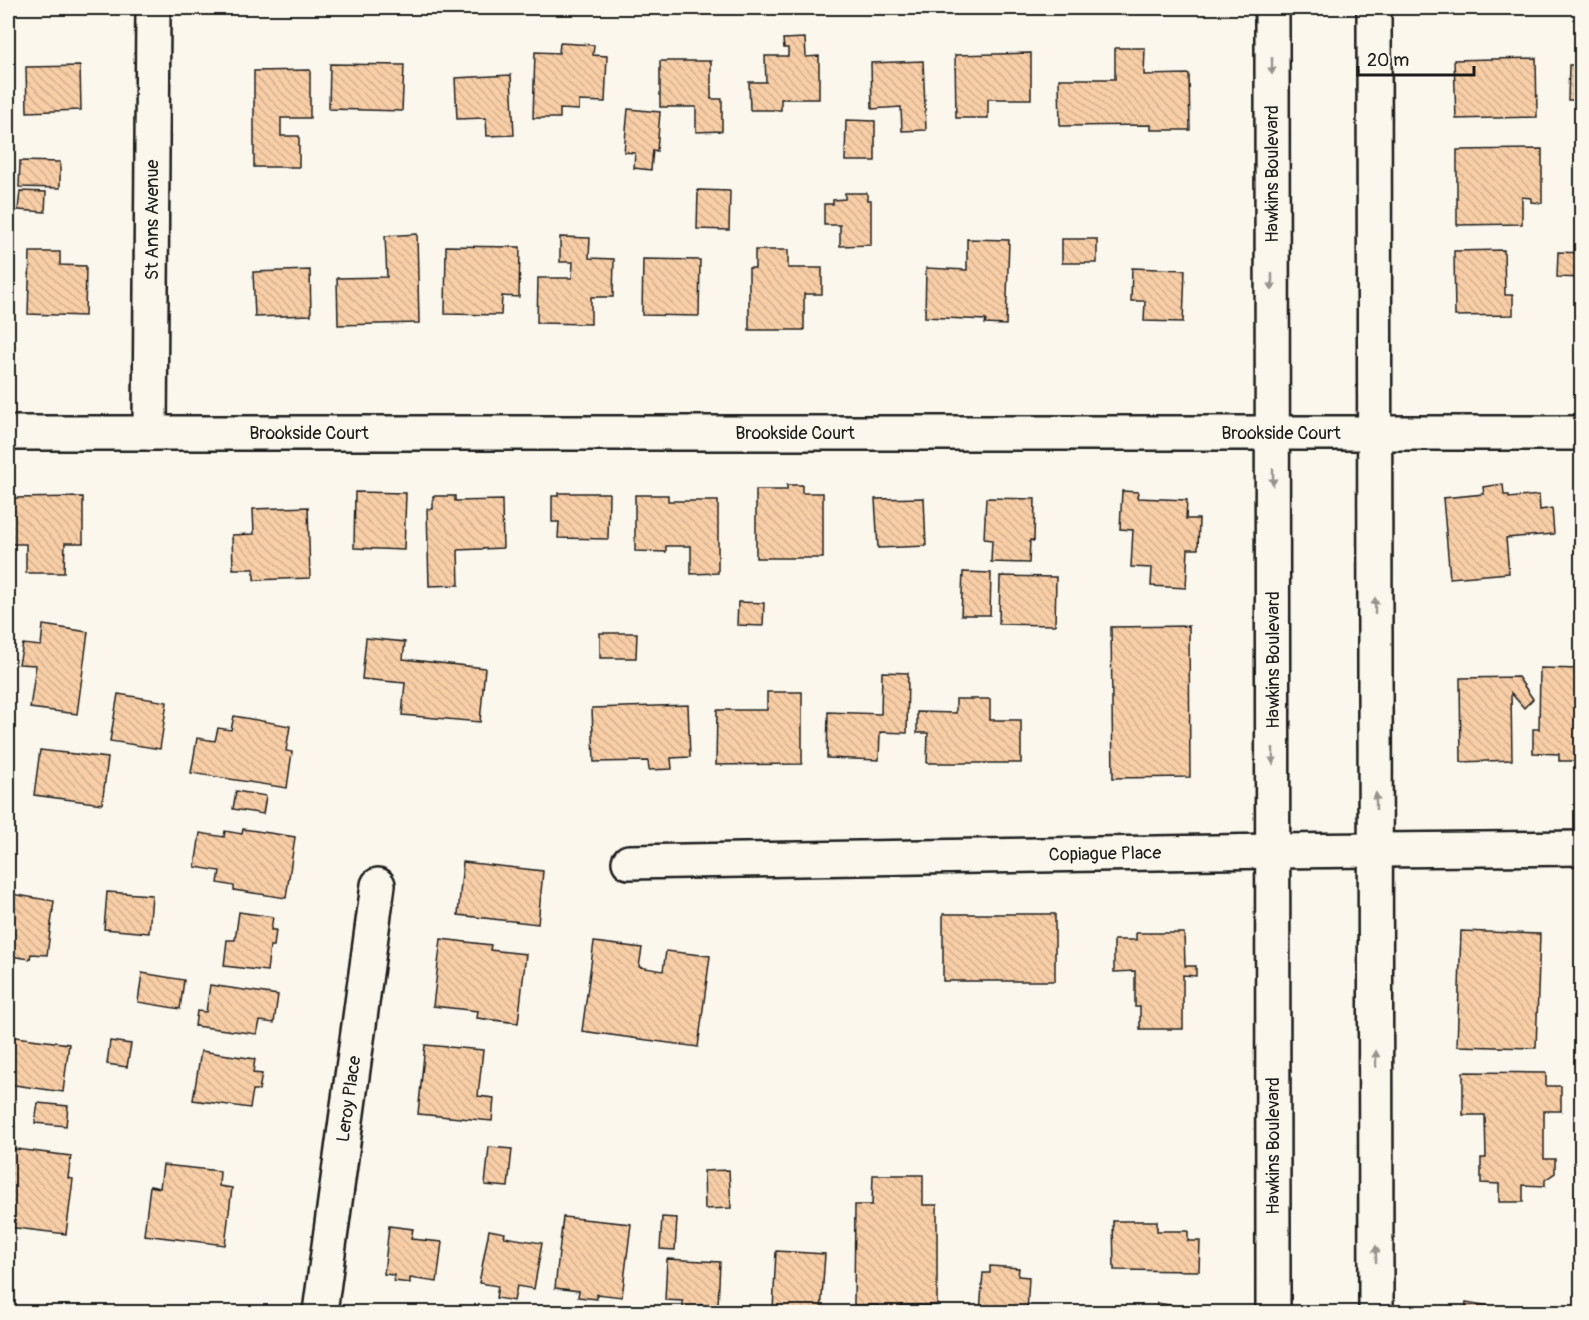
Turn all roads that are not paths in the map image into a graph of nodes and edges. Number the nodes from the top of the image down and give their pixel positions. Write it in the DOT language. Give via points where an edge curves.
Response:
graph roads {
  1 [pos="153,8"];
  2 [pos="1272,8"];
  3 [pos="1374,8"];
  4 [pos="8,433"];
  5 [pos="150,433"];
  6 [pos="1273,433"];
  7 [pos="1375,433"];
  8 [pos="1581,433"];
  9 [pos="1581,848"];
  10 [pos="1376,850"];
  11 [pos="1274,851"];
  12 [pos="629,862"];
  13 [pos="378,885"];
  14 [pos="320,1312"];
  15 [pos="1273,1312"];
  16 [pos="1376,1312"];
  1 -- 5 [label="street, St Anns Avenue"];
  2 -- 6 [label="street, Hawkins Boulevard, one-way"];
  3 -- 7 [label="street"];
  4 -- 5 [label="street, Brookside Court"];
  5 -- 6 [label="street, Brookside Court"];
  6 -- 7 [label="street, Brookside Court"];
  6 -- 11 [label="street, Hawkins Boulevard, one-way"];
  7 -- 8 [label="street, Brookside Court"];
  10 -- 7 [label="street, one-way"];
  9 -- 10 [label="street, Copiague Place"];
  10 -- 11 [label="street, Copiague Place"];
  16 -- 10 [label="street, one-way"];
  11 -- 12 [label="street, Copiague Place"];
  11 -- 15 [label="street, Hawkins Boulevard"];
  13 -- 14 [label="street, Leroy Place"];
}
